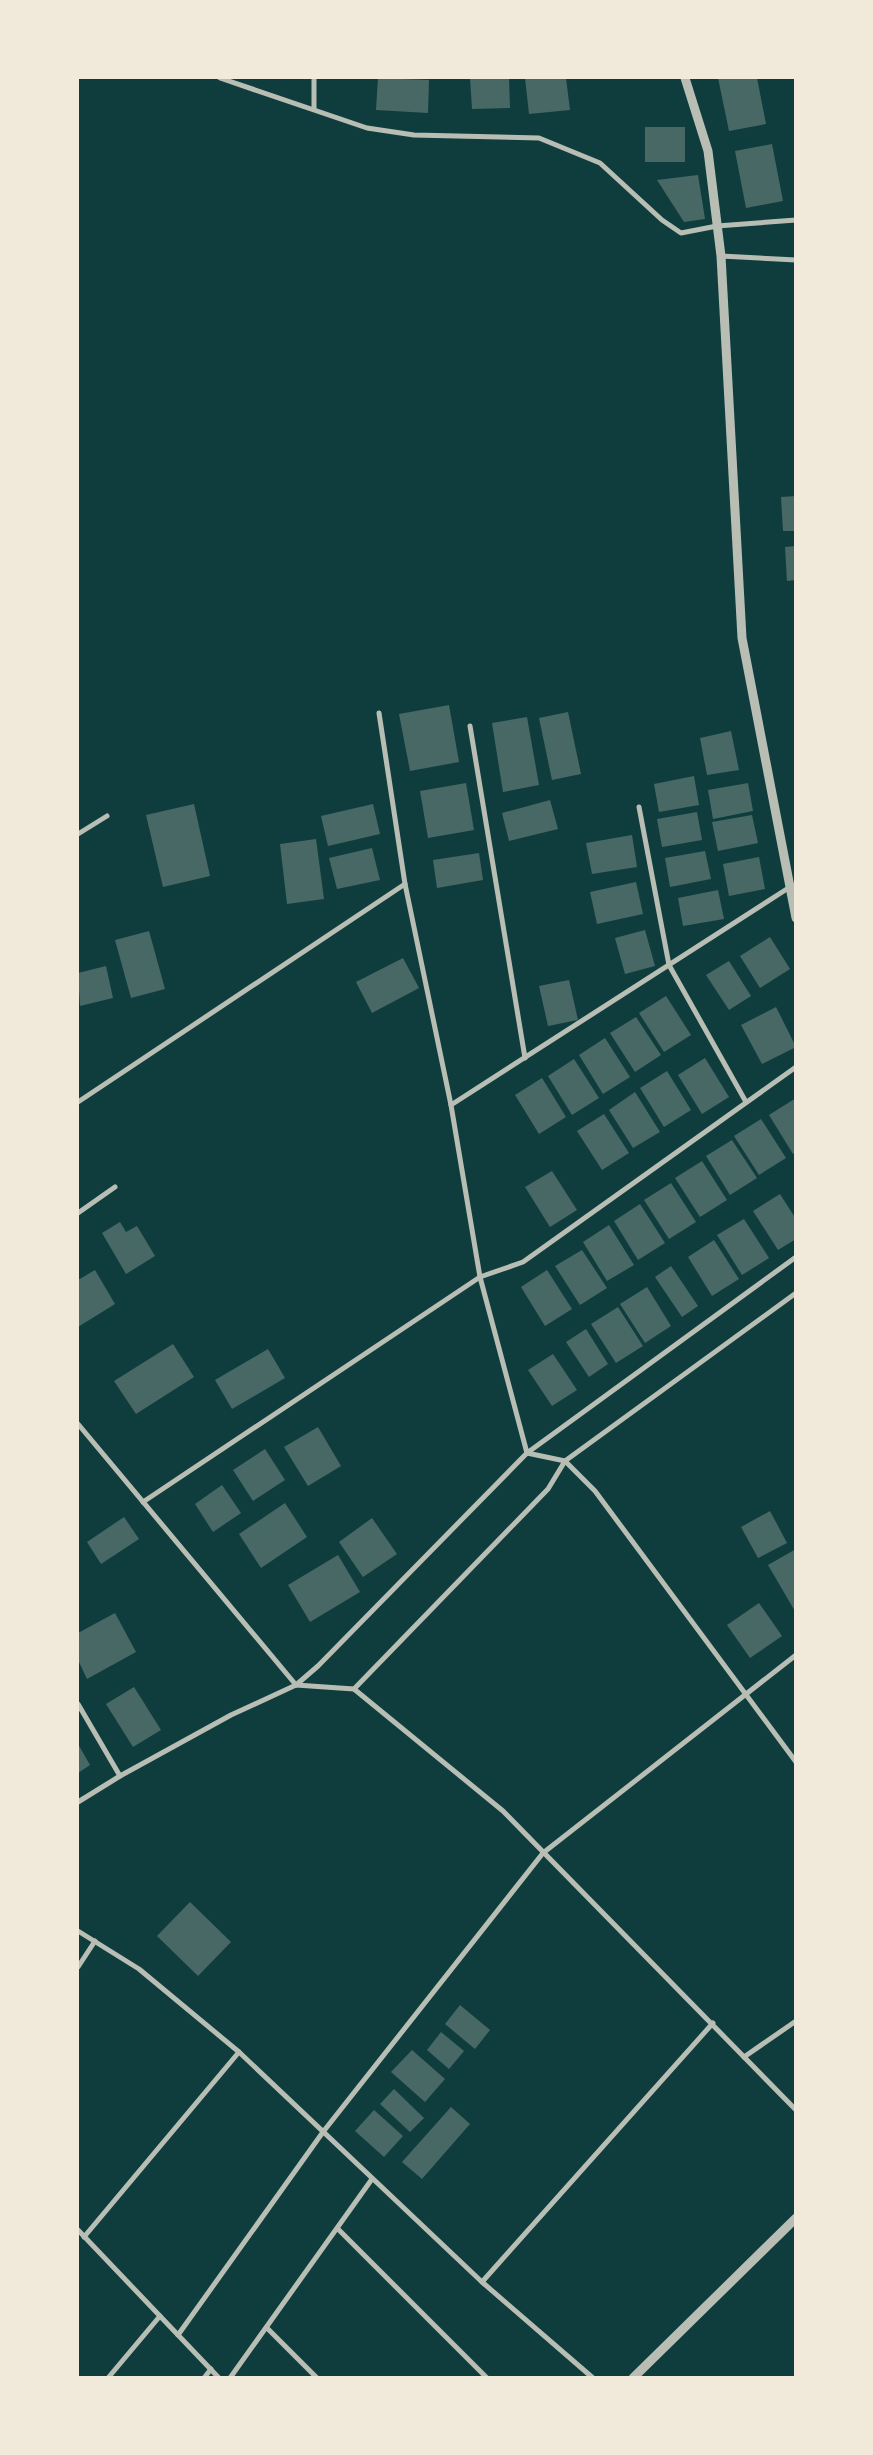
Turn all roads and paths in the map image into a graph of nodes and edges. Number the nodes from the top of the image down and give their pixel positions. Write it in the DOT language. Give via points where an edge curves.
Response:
graph roads {
  1 [pos="220,78"];
  2 [pos="314,78"];
  3 [pos="685,78"];
  4 [pos="314,109"];
  5 [pos="796,220"];
  6 [pos="717,226"];
  7 [pos="720,256"];
  8 [pos="796,260"];
  9 [pos="379,713"];
  10 [pos="470,726"];
  11 [pos="639,808"];
  12 [pos="107,816"];
  13 [pos="78,834"];
  14 [pos="405,884"];
  15 [pos="790,887"];
  16 [pos="796,918"];
  17 [pos="669,965"];
  18 [pos="525,1058"];
  19 [pos="796,1067"];
  20 [pos="78,1102"];
  21 [pos="746,1102"];
  22 [pos="451,1105"];
  23 [pos="115,1187"];
  24 [pos="78,1213"];
  25 [pos="796,1257"];
  26 [pos="480,1277"];
  27 [pos="796,1293"];
  28 [pos="78,1424"];
  29 [pos="527,1453"];
  30 [pos="565,1461"];
  31 [pos="143,1502"];
  32 [pos="796,1655"];
  33 [pos="296,1685"];
  34 [pos="354,1690"];
  35 [pos="745,1695"];
  36 [pos="78,1704"];
  37 [pos="796,1762"];
  38 [pos="120,1776"];
  39 [pos="78,1802"];
  40 [pos="543,1853"];
  41 [pos="78,1931"];
  42 [pos="95,1941"];
  43 [pos="78,1966"];
  44 [pos="796,2021"];
  45 [pos="713,2023"];
  46 [pos="239,2052"];
  47 [pos="744,2057"];
  48 [pos="796,2110"];
  49 [pos="323,2132"];
  50 [pos="372,2179"];
  51 [pos="796,2218"];
  52 [pos="338,2229"];
  53 [pos="78,2230"];
  54 [pos="84,2236"];
  55 [pos="482,2282"];
  56 [pos="160,2316"];
  57 [pos="268,2328"];
  58 [pos="178,2335"];
  59 [pos="211,2369"];
  60 [pos="635,2377"];
  61 [pos="108,2378"];
  62 [pos="204,2378"];
  63 [pos="219,2378"];
  64 [pos="230,2378"];
  65 [pos="317,2378"];
  66 [pos="487,2378"];
  67 [pos="593,2378"];
  1 -- 4 [label="street"];
  2 -- 4 [label="street"];
  3 -- 6 [label="street" via="708,151"];
  4 -- 6 [label="street" via="367,128 414,135 539,138 600,163 662,220 681,233"];
  5 -- 6 [label="street"];
  6 -- 7 [label="street"];
  7 -- 8 [label="street"];
  7 -- 15 [label="street" via="742,638"];
  9 -- 14 [label="street"];
  10 -- 18 [label="street"];
  11 -- 17 [label="street"];
  12 -- 13 [label="street"];
  14 -- 20 [label="street"];
  14 -- 22 [label="street"];
  15 -- 16 [label="street"];
  15 -- 17 [label="street"];
  17 -- 18 [label="street"];
  17 -- 21 [label="street"];
  18 -- 22 [label="street"];
  19 -- 21 [label="street"];
  21 -- 26 [label="street" via="523,1262"];
  22 -- 26 [label="street"];
  23 -- 24 [label="street"];
  25 -- 29 [label="street"];
  26 -- 29 [label="street"];
  26 -- 31 [label="street"];
  27 -- 30 [label="street"];
  28 -- 31 [label="street"];
  29 -- 30 [label="street"];
  29 -- 33 [label="street"];
  30 -- 34 [label="street" via="548,1489"];
  30 -- 35 [label="street" via="595,1490"];
  31 -- 33 [label="street"];
  32 -- 35 [label="street"];
  33 -- 34 [label="street"];
  33 -- 38 [label="street" via="232,1715"];
  34 -- 40 [label="street" via="503,1811"];
  35 -- 37 [label="street"];
  35 -- 40 [label="street"];
  36 -- 38 [label="street"];
  38 -- 39 [label="street"];
  40 -- 45 [label="street"];
  40 -- 49 [label="street"];
  41 -- 42 [label="street"];
  42 -- 43 [label="street"];
  42 -- 46 [label="street" via="139,1969"];
  44 -- 47 [label="street"];
  45 -- 47 [label="street"];
  45 -- 55 [label="street"];
  46 -- 49 [label="street"];
  46 -- 54 [label="street"];
  47 -- 48 [label="street"];
  49 -- 50 [label="street"];
  49 -- 58 [label="street"];
  50 -- 52 [label="street"];
  50 -- 55 [label="street"];
  51 -- 60 [label="street"];
  52 -- 57 [label="street"];
  52 -- 66 [label="street"];
  53 -- 54 [label="street"];
  54 -- 56 [label="street"];
  55 -- 67 [label="street"];
  56 -- 58 [label="street"];
  56 -- 61 [label="street"];
  57 -- 64 [label="street"];
  57 -- 65 [label="street"];
  58 -- 59 [label="street"];
  59 -- 62 [label="street"];
  59 -- 63 [label="street"];
}
